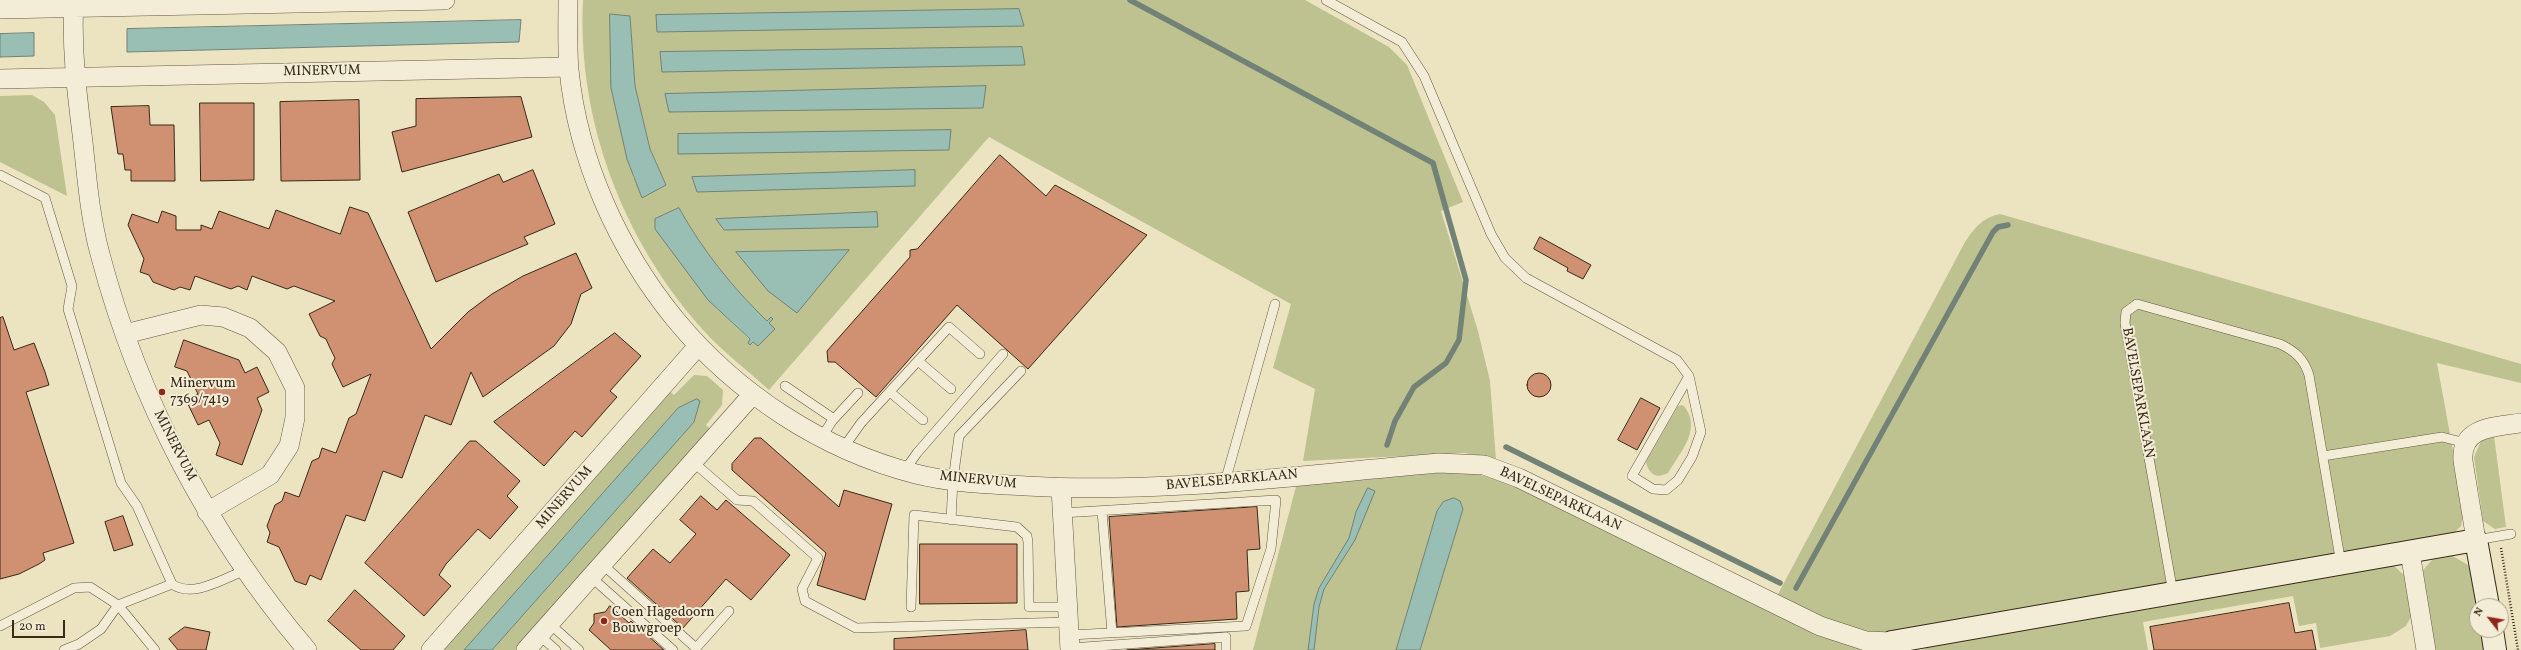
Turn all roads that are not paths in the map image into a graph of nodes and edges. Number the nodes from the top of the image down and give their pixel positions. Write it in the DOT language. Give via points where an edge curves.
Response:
graph roads {
  1 [pos="445,0"];
  2 [pos="568,0"];
  3 [pos="1326,0"];
  4 [pos="74,4"];
  5 [pos="0,8"];
  6 [pos="569,67"];
  7 [pos="74,78"];
  8 [pos="0,79"];
  9 [pos="0,175"];
  10 [pos="1275,304"];
  11 [pos="124,334"];
  12 [pos="698,346"];
  13 [pos="980,354"];
  14 [pos="1003,354"];
  15 [pos="918,361"];
  16 [pos="1021,372"];
  17 [pos="1689,376"];
  18 [pos="784,386"];
  19 [pos="951,389"];
  20 [pos="890,392"];
  21 [pos="753,394"];
  22 [pos="858,394"];
  23 [pos="834,419"];
  24 [pos="923,420"];
  25 [pos="2521,422"];
  26 [pos="822,437"];
  27 [pos="2466,443"];
  28 [pos="844,447"];
  29 [pos="2323,456"];
  30 [pos="693,462"];
  31 [pos="906,470"];
  32 [pos="953,480"];
  33 [pos="1225,482"];
  34 [pos="1060,488"];
  35 [pos="1102,511"];
  36 [pos="207,512"];
  37 [pos="1062,513"];
  38 [pos="951,520"];
  39 [pos="2511,534"];
  40 [pos="2476,540"];
  41 [pos="2410,552"];
  42 [pos="2341,564"];
  43 [pos="246,570"];
  44 [pos="597,570"];
  45 [pos="172,584"];
  46 [pos="2173,593"];
  47 [pos="2487,598"];
  48 [pos="118,605"];
  49 [pos="912,607"];
  50 [pos="729,611"];
  51 [pos="0,626"];
  52 [pos="544,630"];
  53 [pos="1069,632"];
  54 [pos="1112,633"];
  55 [pos="2493,638"];
  56 [pos="1893,646"];
  57 [pos="64,650"];
  58 [pos="155,650"];
  59 [pos="308,650"];
  60 [pos="431,650"];
  61 [pos="526,650"];
  62 [pos="556,650"];
  63 [pos="579,650"];
  64 [pos="673,650"];
  65 [pos="1226,650"];
  66 [pos="2426,650"];
  67 [pos="2495,650"];
  1 -- 4 [label="street"];
  2 -- 6 [label="street, MINERVUM"];
  3 -- 17 [label="lane" via="1402,42 1424,76 1491,234 1505,258 1526,278 1677,360"];
  4 -- 5 [label="street"];
  4 -- 7 [label="street, MINERVUM"];
  6 -- 7 [label="street, MINERVUM"];
  6 -- 12 [label="street, MINERVUM" via="583,141 612,221 636,265"];
  7 -- 8 [label="street, MINERVUM"];
  7 -- 11 [label="street, MINERVUM" via="90,203 100,253"];
  9 -- 45 [label="lane" via="45,198 72,286 68,309 121,483 137,506"];
  10 -- 33 [label="lane"];
  11 -- 36 [label="street, MINERVUM" via="155,409"];
  11 -- 36 [label="street" via="201,315 223,317 250,328 277,352 295,388 295,418 288,446 270,475"];
  12 -- 21 [label="street, MINERVUM"];
  12 -- 60 [label="street, MINERVUM"];
  13 -- 15 [label="lane" via="948,327"];
  14 -- 31 [label="lane" via="917,452"];
  15 -- 19 [label="lane"];
  15 -- 20 [label="lane"];
  16 -- 32 [label="lane" via="959,436"];
  17 -- 17 [label="lane" via="1632,476 1653,489 1666,490 1678,480 1692,457 1701,432"];
  18 -- 23 [label="lane"];
  20 -- 24 [label="lane"];
  20 -- 28 [label="lane" via="861,423"];
  21 -- 26 [label="street, MINERVUM" via="781,415"];
  21 -- 30 [label="street"];
  22 -- 23 [label="lane"];
  23 -- 26 [label="lane"];
  25 -- 27 [label="street" via="2477,430"];
  26 -- 28 [label="street, MINERVUM"];
  27 -- 29 [label="lane" via="2442,437"];
  27 -- 40 [label="street" via="2463,461"];
  28 -- 31 [label="street, MINERVUM"];
  29 -- 42 [label="lane, BAVELSEPARKLAAN"];
  29 -- 46 [label="lane, BAVELSEPARKLAAN" via="2306,364 2294,352 2280,344 2148,305 2132,306 2126,312 2126,328"];
  30 -- 44 [label="street"];
  30 -- 53 [label="lane" via="737,500 752,501 818,558 802,589 805,601 856,628"];
  31 -- 32 [label="street, MINERVUM"];
  32 -- 34 [label="street, MINERVUM"];
  32 -- 38 [label="lane"];
  33 -- 34 [label="street, BAVELSEPARKLAAN" via="1154,488"];
  33 -- 56 [label="street, BAVELSEPARKLAAN" via="1438,463 1484,466 1518,478 1825,628 1866,641"];
  34 -- 37 [label="street"];
  35 -- 37 [label="lane"];
  35 -- 54 [label="lane"];
  35 -- 54 [label="lane" via="1276,500 1271,549 1246,626"];
  36 -- 43 [label="street, MINERVUM"];
  37 -- 53 [label="street"];
  38 -- 49 [label="lane" via="914,515"];
  38 -- 53 [label="lane" via="1017,527 1023,532 1028,542 1029,607"];
  39 -- 40 [label="lane"];
  40 -- 41 [label="street, BAVELSEPARKLAAN"];
  40 -- 47 [label="street"];
  41 -- 42 [label="street, BAVELSEPARKLAAN"];
  41 -- 66 [label="street"];
  42 -- 46 [label="street, BAVELSEPARKLAAN"];
  43 -- 45 [label="lane" via="191,591 181,590"];
  43 -- 59 [label="street, MINERVUM"];
  44 -- 50 [label="lane" via="696,648"];
  44 -- 52 [label="street"];
  44 -- 64 [label="lane"];
  45 -- 48 [label="lane"];
  46 -- 56 [label="street, BAVELSEPARKLAAN"];
  48 -- 51 [label="lane" via="90,587 74,588"];
  48 -- 57 [label="lane" via="101,629 79,644"];
  48 -- 58 [label="lane"];
  52 -- 61 [label="street"];
  52 -- 62 [label="lane"];
  52 -- 63 [label="lane"];
  53 -- 54 [label="lane"];
  53 -- 65 [label="lane" via="1226,637"];
  55 -- 67 [label="street"];
}
